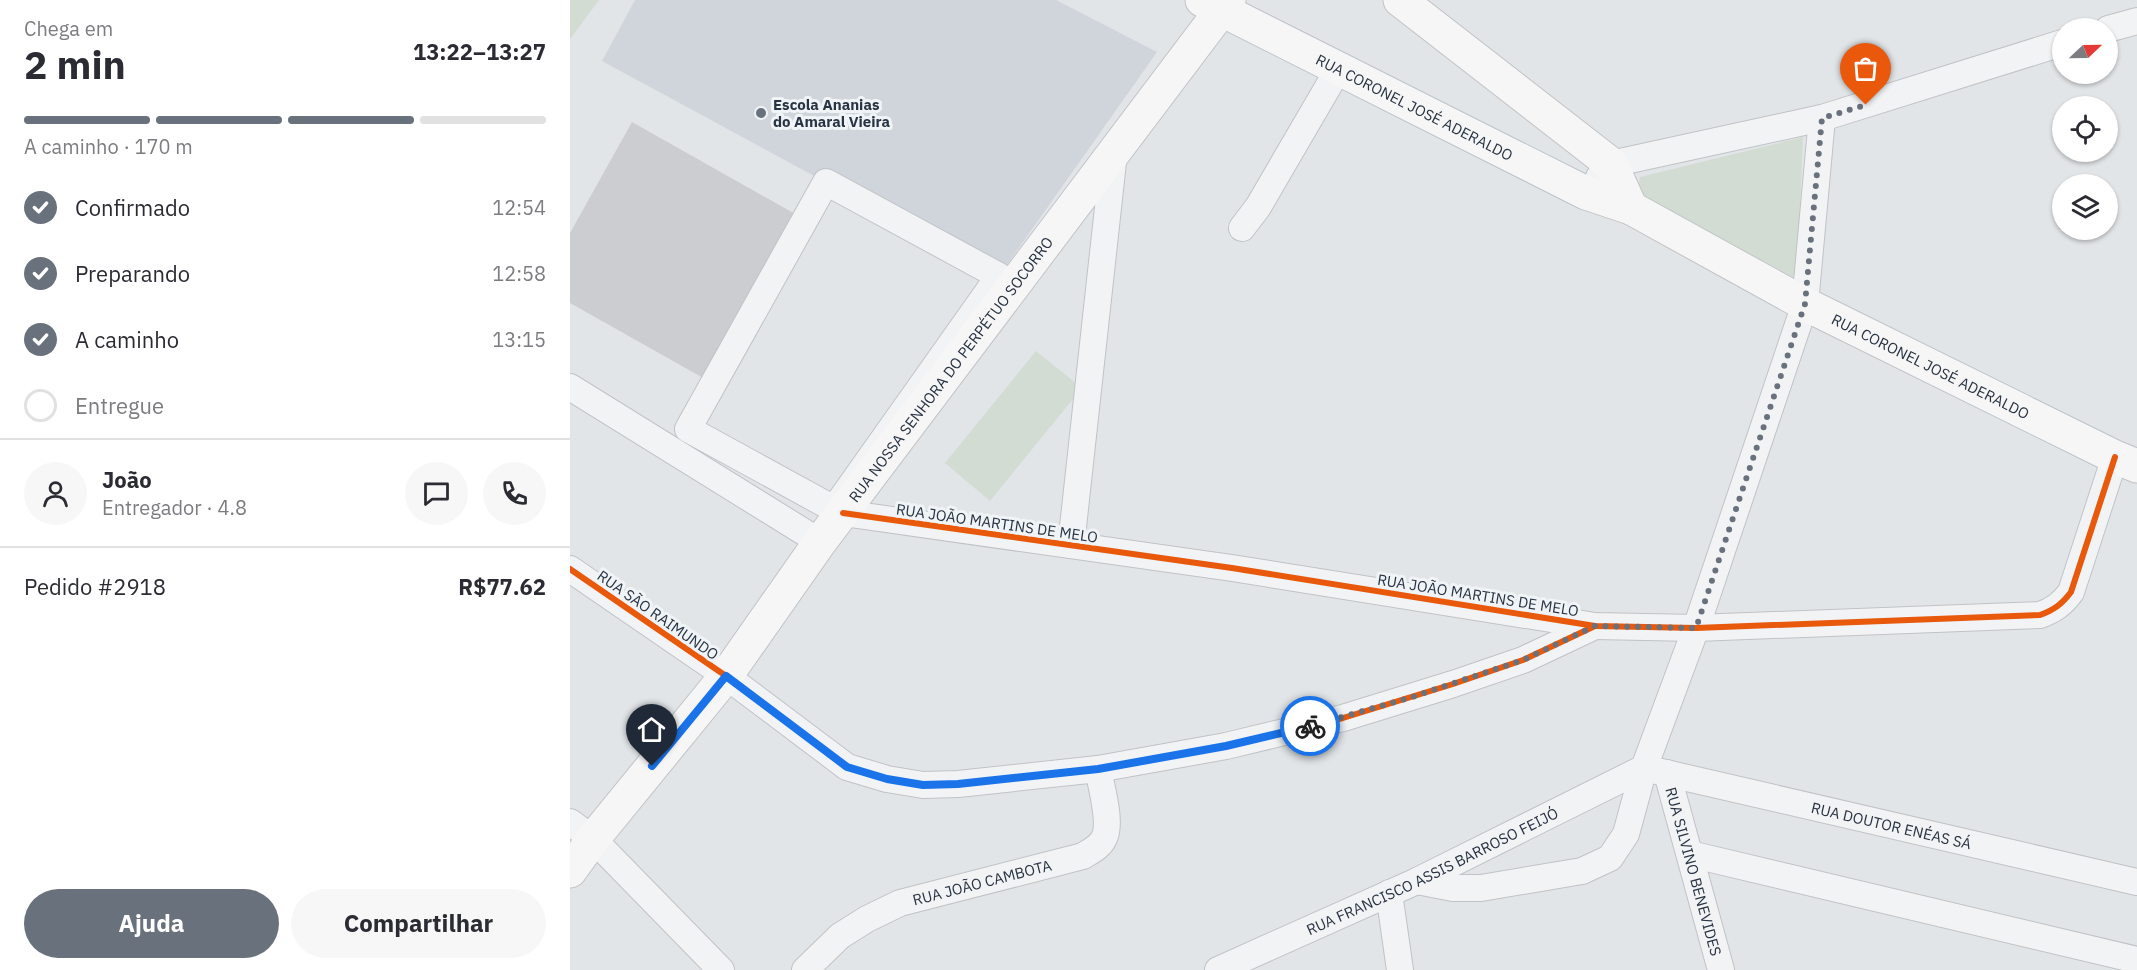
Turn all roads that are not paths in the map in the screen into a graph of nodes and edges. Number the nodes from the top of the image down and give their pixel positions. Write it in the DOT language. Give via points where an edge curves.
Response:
graph roads {
  1 [pos="1400,0"];
  2 [pos="1218,3"];
  3 [pos="2134,14"];
  4 [pos="2118,23"];
  5 [pos="2052,46"];
  6 [pos="1339,68"];
  7 [pos="1822,118"];
  8 [pos="1114,153"];
  9 [pos="1611,164"];
  10 [pos="826,182"];
  11 [pos="1586,193"];
  12 [pos="1631,208"];
  13 [pos="1242,228"];
  14 [pos="1805,304"];
  15 [pos="570,387"];
  16 [pos="2126,462"];
  17 [pos="843,513"];
  18 [pos="820,542"];
  19 [pos="1071,545"];
  20 [pos="570,569"];
  21 [pos="1595,626"];
  22 [pos="1696,628"];
  23 [pos="726,676"];
  24 [pos="1098,769"];
  25 [pos="1655,770"];
  26 [pos="582,830"];
  27 [pos="1690,854"];
  28 [pos="1461,860"];
  29 [pos="570,871"];
  30 [pos="1417,881"];
  31 [pos="2137,882"];
  32 [pos="1481,888"];
  33 [pos="1389,893"];
  34 [pos="2137,960"];
  35 [pos="721,970"];
  36 [pos="805,970"];
  37 [pos="1218,970"];
  38 [pos="1400,970"];
  39 [pos="1721,970"];
  1 -- 9 [label="main road"];
  2 -- 6 [label="main road, RUA CORONEL JOSÉ ADERALDO"];
  2 -- 8 [label="main road, RUA NOSSA SENHORA DO PERPÉTUO SOCORRO"];
  3 -- 4 [label="street"];
  5 -- 7 [label="street"];
  6 -- 11 [label="main road, RUA CORONEL JOSÉ ADERALDO"];
  6 -- 13 [label="street"];
  7 -- 9 [label="street"];
  7 -- 14 [label="street"];
  8 -- 17 [label="main road, RUA NOSSA SENHORA DO PERPÉTUO SOCORRO"];
  8 -- 19 [label="street"];
  9 -- 11 [label="street"];
  9 -- 12 [label="main road"];
  10 -- 10 [label="street" via="688,429 834,509 999,276"];
  11 -- 12 [label="main road, RUA CORONEL JOSÉ ADERALDO"];
  12 -- 14 [label="main road, RUA CORONEL JOSÉ ADERALDO"];
  14 -- 16 [label="main road, RUA CORONEL JOSÉ ADERALDO"];
  14 -- 22 [label="street"];
  15 -- 18 [label="street"];
  16 -- 22 [label="street, RUA JOÃO MARTINS DE MELO" via="2071,592 2054,610 2040,615"];
  17 -- 18 [label="main road, RUA NOSSA SENHORA DO PERPÉTUO SOCORRO"];
  17 -- 19 [label="street, RUA JOÃO MARTINS DE MELO"];
  18 -- 23 [label="main road, RUA NOSSA SENHORA DO PERPÉTUO SOCORRO"];
  19 -- 21 [label="street, RUA JOÃO MARTINS DE MELO"];
  20 -- 23 [label="street, RUA SÃO RAIMUNDO"];
  21 -- 22 [label="street, RUA JOÃO MARTINS DE MELO"];
  21 -- 24 [label="street" via="1523,660 1343,718 1226,746"];
  22 -- 25 [label="street"];
  23 -- 24 [label="street, RUA SÃO RAIMUNDO" via="847,767 887,779 923,785 958,784"];
  23 -- 26 [label="main road, RUA NOSSA SENHORA DO PERPÉTUO SOCORRO"];
  24 -- 36 [label="street, RUA JOÃO CAMBOTA" via="1107,821 1105,837 1096,848 1083,856 900,903 840,936"];
  25 -- 27 [label="street, RUA SILVINO BENEVIDES"];
  25 -- 28 [label="street, RUA FRANCISCO ASSIS BARROSO FEIJÓ"];
  25 -- 31 [label="street, RUA DOUTOR ENÉAS SÁ"];
  25 -- 32 [label="street" via="1626,834 1610,858 1582,871"];
  26 -- 29 [label="main road, RUA NOSSA SENHORA DO PERPÉTUO SOCORRO"];
  26 -- 35 [label="street"];
  27 -- 34 [label="street"];
  27 -- 39 [label="street, RUA SILVINO BENEVIDES"];
  28 -- 30 [label="street, RUA FRANCISCO ASSIS BARROSO FEIJÓ"];
  28 -- 32 [label="street"];
  30 -- 32 [label="street" via="1453,888"];
  30 -- 33 [label="street, RUA FRANCISCO ASSIS BARROSO FEIJÓ"];
  33 -- 37 [label="street, RUA FRANCISCO ASSIS BARROSO FEIJÓ"];
  33 -- 38 [label="street"];
}
